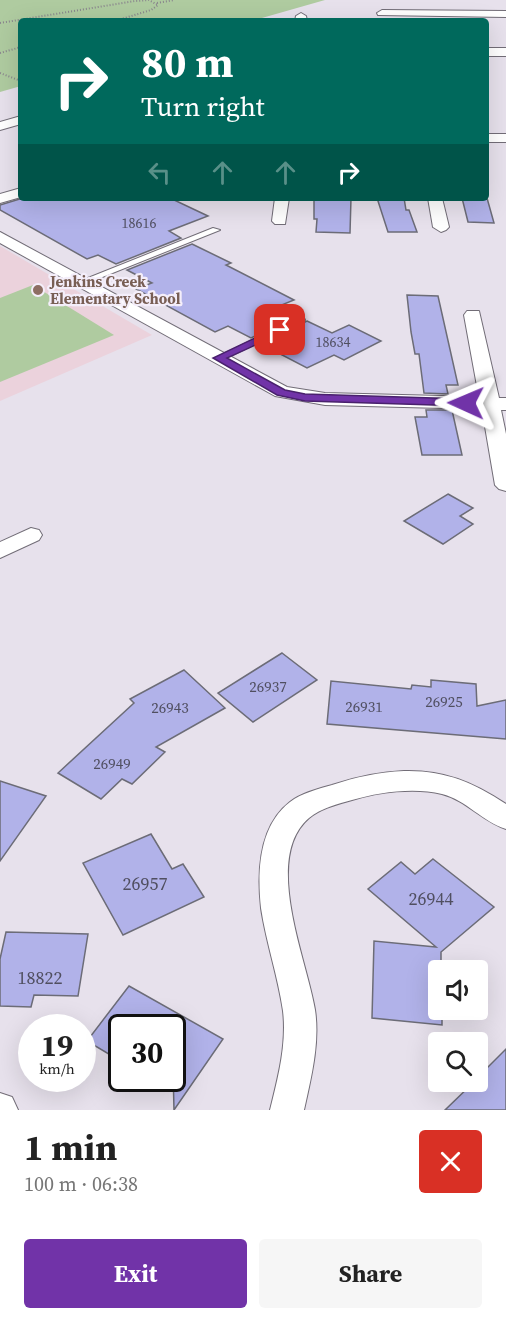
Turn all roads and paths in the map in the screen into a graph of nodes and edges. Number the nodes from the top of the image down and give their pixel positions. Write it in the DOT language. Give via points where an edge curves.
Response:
graph roads {
  1 [pos="174,0"];
  2 [pos="445,0"];
  3 [pos="157,3"];
  4 [pos="382,13"];
  5 [pos="506,14"];
  6 [pos="449,17"];
  7 [pos="31,18"];
  8 [pos="126,18"];
  9 [pos="18,20"];
  10 [pos="0,23"];
  11 [pos="18,48"];
  12 [pos="489,52"];
  13 [pos="506,52"];
  14 [pos="0,53"];
  15 [pos="0,73"];
  16 [pos="18,80"];
  17 [pos="18,121"];
  18 [pos="0,126"];
  19 [pos="489,138"];
  20 [pos="506,138"];
  21 [pos="18,193"];
  22 [pos="0,199"];
  23 [pos="282,201"];
  24 [pos="436,201"];
  25 [pos="280,221"];
  26 [pos="441,227"];
  27 [pos="216,230"];
  28 [pos="0,237"];
  29 [pos="82,282"];
  30 [pos="473,315"];
  31 [pos="301,320"];
  32 [pos="219,358"];
  33 [pos="498,404"];
  34 [pos="506,485"];
  35 [pos="31,535"];
  36 [pos="0,551"];
  37 [pos="506,818"];
  38 [pos="286,1110"];
  1 -- 3 [label="path"];
  2 -- 6 [label="street"];
  3 -- 7 [label="path" via="135,1"];
  3 -- 8 [label="path" via="158,7"];
  4 -- 6 [label="street"];
  5 -- 6 [label="street"];
  9 -- 10 [label="path"];
  11 -- 14 [label="path"];
  12 -- 13 [label="street"];
  15 -- 16 [label="path"];
  17 -- 18 [label="street"];
  19 -- 20 [label="street"];
  21 -- 22 [label="street"];
  23 -- 25 [label="street"];
  24 -- 26 [label="street"];
  27 -- 29 [label="lane"];
  28 -- 29 [label="street"];
  29 -- 32 [label="street"];
  30 -- 33 [label="street"];
  31 -- 32 [label="lane"];
  32 -- 33 [label="street" via="282,392 305,398"];
  33 -- 34 [label="street"];
  35 -- 36 [label="street"];
  37 -- 38 [label="street" via="450,786 402,780 333,795 298,811 282,832 274,858 276,911 299,1013 296,1076"];
}
